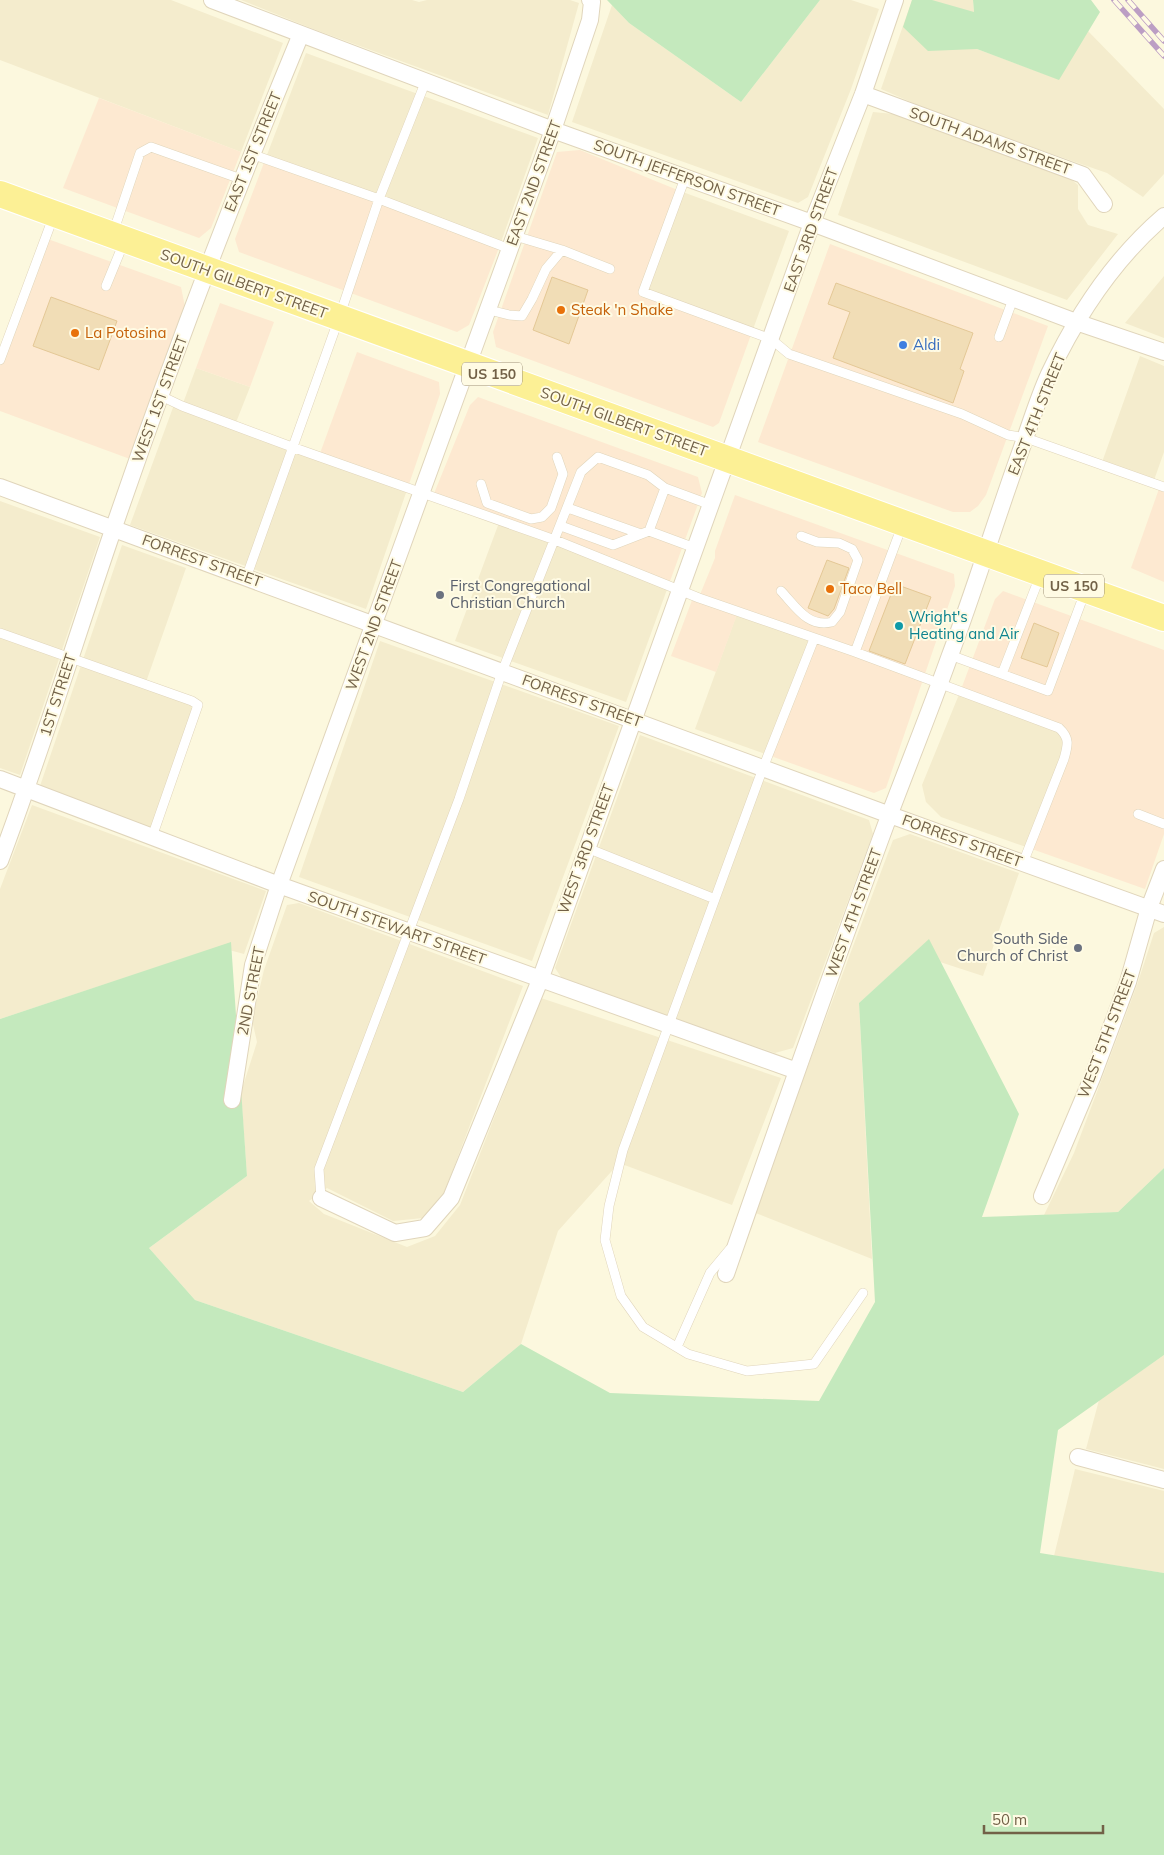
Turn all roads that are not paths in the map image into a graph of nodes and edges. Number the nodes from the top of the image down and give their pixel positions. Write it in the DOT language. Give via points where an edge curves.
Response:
graph roads {
  1 [pos="212,0"];
  2 [pos="590,0"];
  3 [pos="895,0"];
  4 [pos="300,34"];
  5 [pos="425,83"];
  6 [pos="863,94"];
  7 [pos="553,130"];
  8 [pos="251,154"];
  9 [pos="685,178"];
  10 [pos="241,179"];
  11 [pos="0,194"];
  12 [pos="379,199"];
  13 [pos="1104,204"];
  14 [pos="54,214"];
  15 [pos="1164,216"];
  16 [pos="812,224"];
  17 [pos="119,238"];
  18 [pos="512,243"];
  19 [pos="562,250"];
  20 [pos="206,270"];
  21 [pos="610,270"];
  22 [pos="106,286"];
  23 [pos="1013,298"];
  24 [pos="489,310"];
  25 [pos="339,318"];
  26 [pos="1076,322"];
  27 [pos="999,337"];
  28 [pos="771,339"];
  29 [pos="3,342"];
  30 [pos="1164,352"];
  31 [pos="0,360"];
  32 [pos="468,365"];
  33 [pos="161,396"];
  34 [pos="1026,438"];
  35 [pos="292,447"];
  36 [pos="557,456"];
  37 [pos="728,460"];
  38 [pos="481,484"];
  39 [pos="0,487"];
  40 [pos="1164,487"];
  41 [pos="665,488"];
  42 [pos="422,492"];
  43 [pos="711,505"];
  44 [pos="568,508"];
  45 [pos="903,523"];
  46 [pos="561,526"];
  47 [pos="113,529"];
  48 [pos="645,533"];
  49 [pos="801,536"];
  50 [pos="555,540"];
  51 [pos="696,548"];
  52 [pos="985,553"];
  53 [pos="1041,574"];
  54 [pos="246,578"];
  55 [pos="681,589"];
  56 [pos="1086,590"];
  57 [pos="781,591"];
  58 [pos="1164,618"];
  59 [pos="374,625"];
  60 [pos="0,633"];
  61 [pos="814,639"];
  62 [pos="855,652"];
  63 [pos="950,655"];
  64 [pos="70,659"];
  65 [pos="502,672"];
  66 [pos="1002,674"];
  67 [pos="940,684"];
  68 [pos="632,720"];
  69 [pos="763,768"];
  70 [pos="0,779"];
  71 [pos="27,789"];
  72 [pos="890,814"];
  73 [pos="1138,814"];
  74 [pos="1164,824"];
  75 [pos="152,836"];
  76 [pos="587,848"];
  77 [pos="0,861"];
  78 [pos="1023,863"];
  79 [pos="1164,869"];
  80 [pos="279,885"];
  81 [pos="715,899"];
  82 [pos="1157,911"];
  83 [pos="409,932"];
  84 [pos="540,980"];
  85 [pos="667,1025"];
  86 [pos="797,1071"];
  87 [pos="232,1100"];
  88 [pos="1042,1196"];
  89 [pos="321,1198"];
  90 [pos="738,1239"];
  91 [pos="726,1274"];
  92 [pos="863,1294"];
  93 [pos="677,1347"];
  94 [pos="1078,1457"];
  95 [pos="1164,1480"];
  1 -- 4 [label="street, SOUTH JEFFERSON STREET"];
  2 -- 7 [label="street, EAST 2ND STREET" via="590,20"];
  3 -- 6 [label="street, EAST 3RD STREET"];
  4 -- 5 [label="street, SOUTH JEFFERSON STREET"];
  4 -- 8 [label="street, EAST 1ST STREET"];
  5 -- 7 [label="street, SOUTH JEFFERSON STREET"];
  5 -- 12 [label="lane"];
  6 -- 13 [label="street, SOUTH ADAMS STREET" via="1083,175"];
  6 -- 16 [label="street, EAST 3RD STREET"];
  7 -- 9 [label="street, SOUTH JEFFERSON STREET"];
  7 -- 18 [label="street, EAST 2ND STREET"];
  8 -- 10 [label="street, EAST 1ST STREET"];
  8 -- 12 [label="lane"];
  9 -- 16 [label="street, SOUTH JEFFERSON STREET"];
  9 -- 28 [label="lane" via="643,292"];
  10 -- 17 [label="lane" via="151,147 140,154"];
  10 -- 20 [label="street, EAST 1ST STREET"];
  11 -- 14 [label="main road, SOUTH GILBERT STREET / US 150"];
  12 -- 18 [label="lane"];
  12 -- 25 [label="lane"];
  14 -- 17 [label="main road, SOUTH GILBERT STREET / US 150"];
  14 -- 29 [label="lane"];
  15 -- 26 [label="street, EAST 4TH STREET" via="1146,231 1109,275"];
  16 -- 23 [label="street, SOUTH JEFFERSON STREET"];
  16 -- 28 [label="street, EAST 3RD STREET"];
  17 -- 20 [label="main road, SOUTH GILBERT STREET / US 150"];
  17 -- 22 [label="lane"];
  18 -- 19 [label="lane"];
  18 -- 24 [label="street, EAST 2ND STREET"];
  19 -- 21 [label="lane"];
  19 -- 24 [label="lane" via="546,269 522,316"];
  20 -- 25 [label="main road, SOUTH GILBERT STREET / US 150"];
  20 -- 33 [label="street, WEST 1ST STREET"];
  23 -- 26 [label="street, SOUTH JEFFERSON STREET"];
  23 -- 27 [label="lane"];
  24 -- 32 [label="street, EAST 2ND STREET"];
  25 -- 32 [label="main road, SOUTH GILBERT STREET / US 150"];
  25 -- 35 [label="lane"];
  26 -- 30 [label="street, SOUTH JEFFERSON STREET"];
  26 -- 34 [label="street, EAST 4TH STREET" via="1048,376"];
  28 -- 34 [label="lane" via="789,354 898,390 1008,435"];
  28 -- 37 [label="street, EAST 3RD STREET"];
  29 -- 31 [label="lane"];
  32 -- 37 [label="main road, SOUTH GILBERT STREET / US 150"];
  32 -- 42 [label="street, WEST 2ND STREET"];
  33 -- 35 [label="lane"];
  33 -- 47 [label="street, WEST 1ST STREET"];
  34 -- 40 [label="lane"];
  34 -- 52 [label="street, EAST 4TH STREET"];
  35 -- 42 [label="lane"];
  35 -- 54 [label="lane"];
  36 -- 38 [label="lane" via="563,474 551,508 542,517 531,519 487,503"];
  37 -- 43 [label="street, WEST 3RD STREET"];
  37 -- 45 [label="main road, SOUTH GILBERT STREET / US 150"];
  39 -- 47 [label="street, FORREST STREET"];
  41 -- 43 [label="lane"];
  41 -- 44 [label="lane" via="648,475 598,457 581,472"];
  41 -- 48 [label="lane"];
  42 -- 50 [label="lane"];
  42 -- 59 [label="street, WEST 2ND STREET"];
  43 -- 51 [label="street, WEST 3RD STREET"];
  44 -- 46 [label="lane"];
  44 -- 48 [label="lane"];
  45 -- 52 [label="main road, SOUTH GILBERT STREET / US 150"];
  45 -- 62 [label="lane"];
  46 -- 48 [label="lane" via="614,546"];
  46 -- 50 [label="lane"];
  47 -- 54 [label="street, FORREST STREET"];
  47 -- 64 [label="street, 1ST STREET"];
  48 -- 51 [label="lane"];
  49 -- 57 [label="lane" via="816,542 839,543 852,549 858,560 840,612 832,622 822,625 811,622"];
  50 -- 55 [label="lane"];
  50 -- 65 [label="lane"];
  51 -- 55 [label="street, WEST 3RD STREET"];
  52 -- 53 [label="main road, SOUTH GILBERT STREET / US 150"];
  52 -- 63 [label="street, WEST 4TH STREET"];
  53 -- 56 [label="main road, SOUTH GILBERT STREET / US 150"];
  53 -- 66 [label="lane"];
  54 -- 59 [label="street, FORREST STREET"];
  55 -- 61 [label="lane"];
  55 -- 68 [label="street, WEST 3RD STREET"];
  56 -- 58 [label="main road, SOUTH GILBERT STREET / US 150"];
  56 -- 66 [label="lane" via="1048,691"];
  59 -- 65 [label="street, FORREST STREET"];
  59 -- 80 [label="street, WEST 2ND STREET"];
  60 -- 64 [label="lane"];
  61 -- 62 [label="lane"];
  61 -- 69 [label="lane"];
  62 -- 67 [label="lane"];
  63 -- 66 [label="lane"];
  63 -- 67 [label="street, WEST 4TH STREET"];
  64 -- 71 [label="street, 1ST STREET"];
  64 -- 75 [label="lane" via="192,701 198,706"];
  65 -- 68 [label="street, FORREST STREET"];
  65 -- 83 [label="lane"];
  67 -- 72 [label="street, WEST 4TH STREET"];
  67 -- 78 [label="lane" via="1059,728 1066,734 1068,746 1064,759"];
  68 -- 69 [label="street, FORREST STREET"];
  68 -- 76 [label="street, WEST 3RD STREET"];
  69 -- 72 [label="street, FORREST STREET"];
  69 -- 81 [label="lane"];
  70 -- 71 [label="street, SOUTH STEWART STREET"];
  71 -- 75 [label="street, SOUTH STEWART STREET"];
  71 -- 77 [label="street, 1ST STREET"];
  72 -- 78 [label="street, FORREST STREET"];
  72 -- 86 [label="street, WEST 4TH STREET"];
  73 -- 74 [label="lane"];
  75 -- 80 [label="street, SOUTH STEWART STREET"];
  76 -- 81 [label="lane"];
  76 -- 84 [label="street, WEST 3RD STREET"];
  78 -- 82 [label="street, FORREST STREET"];
  79 -- 82 [label="street, WEST 5TH STREET"];
  80 -- 83 [label="street, SOUTH STEWART STREET"];
  80 -- 87 [label="street, 2ND STREET" via="253,965"];
  81 -- 85 [label="lane"];
  82 -- 88 [label="street, WEST 5TH STREET"];
  83 -- 84 [label="street, SOUTH STEWART STREET"];
  83 -- 89 [label="lane" via="319,1170"];
  84 -- 85 [label="street, SOUTH STEWART STREET"];
  84 -- 89 [label="street, WEST 3RD STREET" via="451,1198 425,1228 395,1233"];
  85 -- 86 [label="street, SOUTH STEWART STREET"];
  85 -- 93 [label="lane" via="619,1163 605,1240 621,1296 643,1327"];
  86 -- 90 [label="street, WEST 4TH STREET"];
  90 -- 91 [label="street, WEST 4TH STREET"];
  90 -- 93 [label="lane" via="710,1273"];
  92 -- 93 [label="lane" via="814,1364 747,1370 688,1354"];
  94 -- 95 [label="street"];
}
